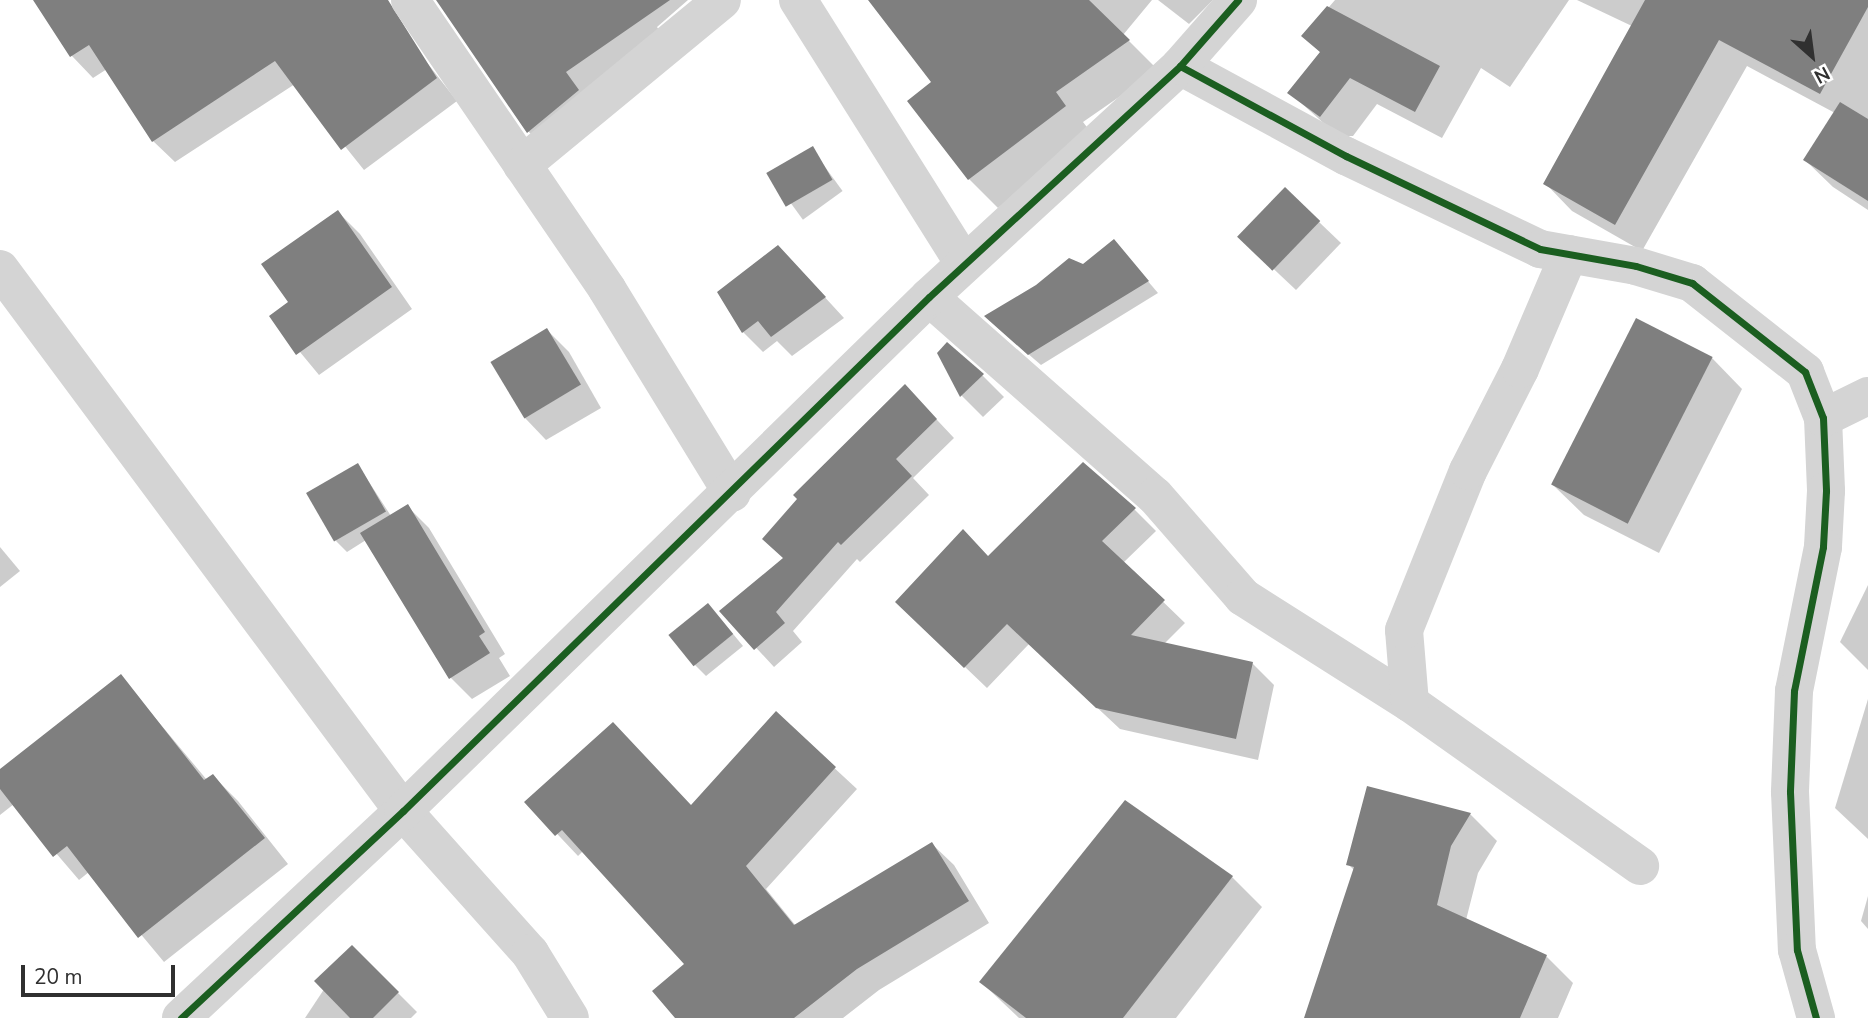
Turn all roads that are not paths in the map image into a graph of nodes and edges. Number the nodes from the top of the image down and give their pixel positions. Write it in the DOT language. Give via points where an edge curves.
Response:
graph roads {
  1 [pos="410,0"];
  2 [pos="722,0"];
  3 [pos="798,0"];
  4 [pos="1238,0"];
  5 [pos="1180,66"];
  6 [pos="522,165"];
  7 [pos="1569,254"];
  8 [pos="964,264"];
  9 [pos="0,269"];
  10 [pos="929,297"];
  11 [pos="1868,396"];
  12 [pos="1823,418"];
  13 [pos="732,493"];
  14 [pos="1410,703"];
  15 [pos="403,811"];
  16 [pos="1640,866"];
  17 [pos="181,1018"];
  18 [pos="570,1018"];
  19 [pos="1816,1018"];
  1 -- 6 [label="street"];
  2 -- 6 [label="street"];
  3 -- 8 [label="street"];
  4 -- 5 [label="street"];
  5 -- 7 [label="street" via="1358,162 1540,249"];
  5 -- 8 [label="street"];
  6 -- 13 [label="street" via="607,289"];
  7 -- 12 [label="street" via="1636,266 1692,283 1804,372"];
  7 -- 14 [label="street" via="1520,369 1468,471 1404,629"];
  8 -- 10 [label="street"];
  9 -- 15 [label="street"];
  10 -- 13 [label="street"];
  10 -- 14 [label="street" via="1155,496 1243,597"];
  11 -- 12 [label="street"];
  12 -- 19 [label="street" via="1823,547 1794,691 1790,792 1797,950"];
  13 -- 15 [label="street"];
  14 -- 16 [label="street"];
  15 -- 17 [label="street"];
  15 -- 18 [label="street" via="530,953"];
}
